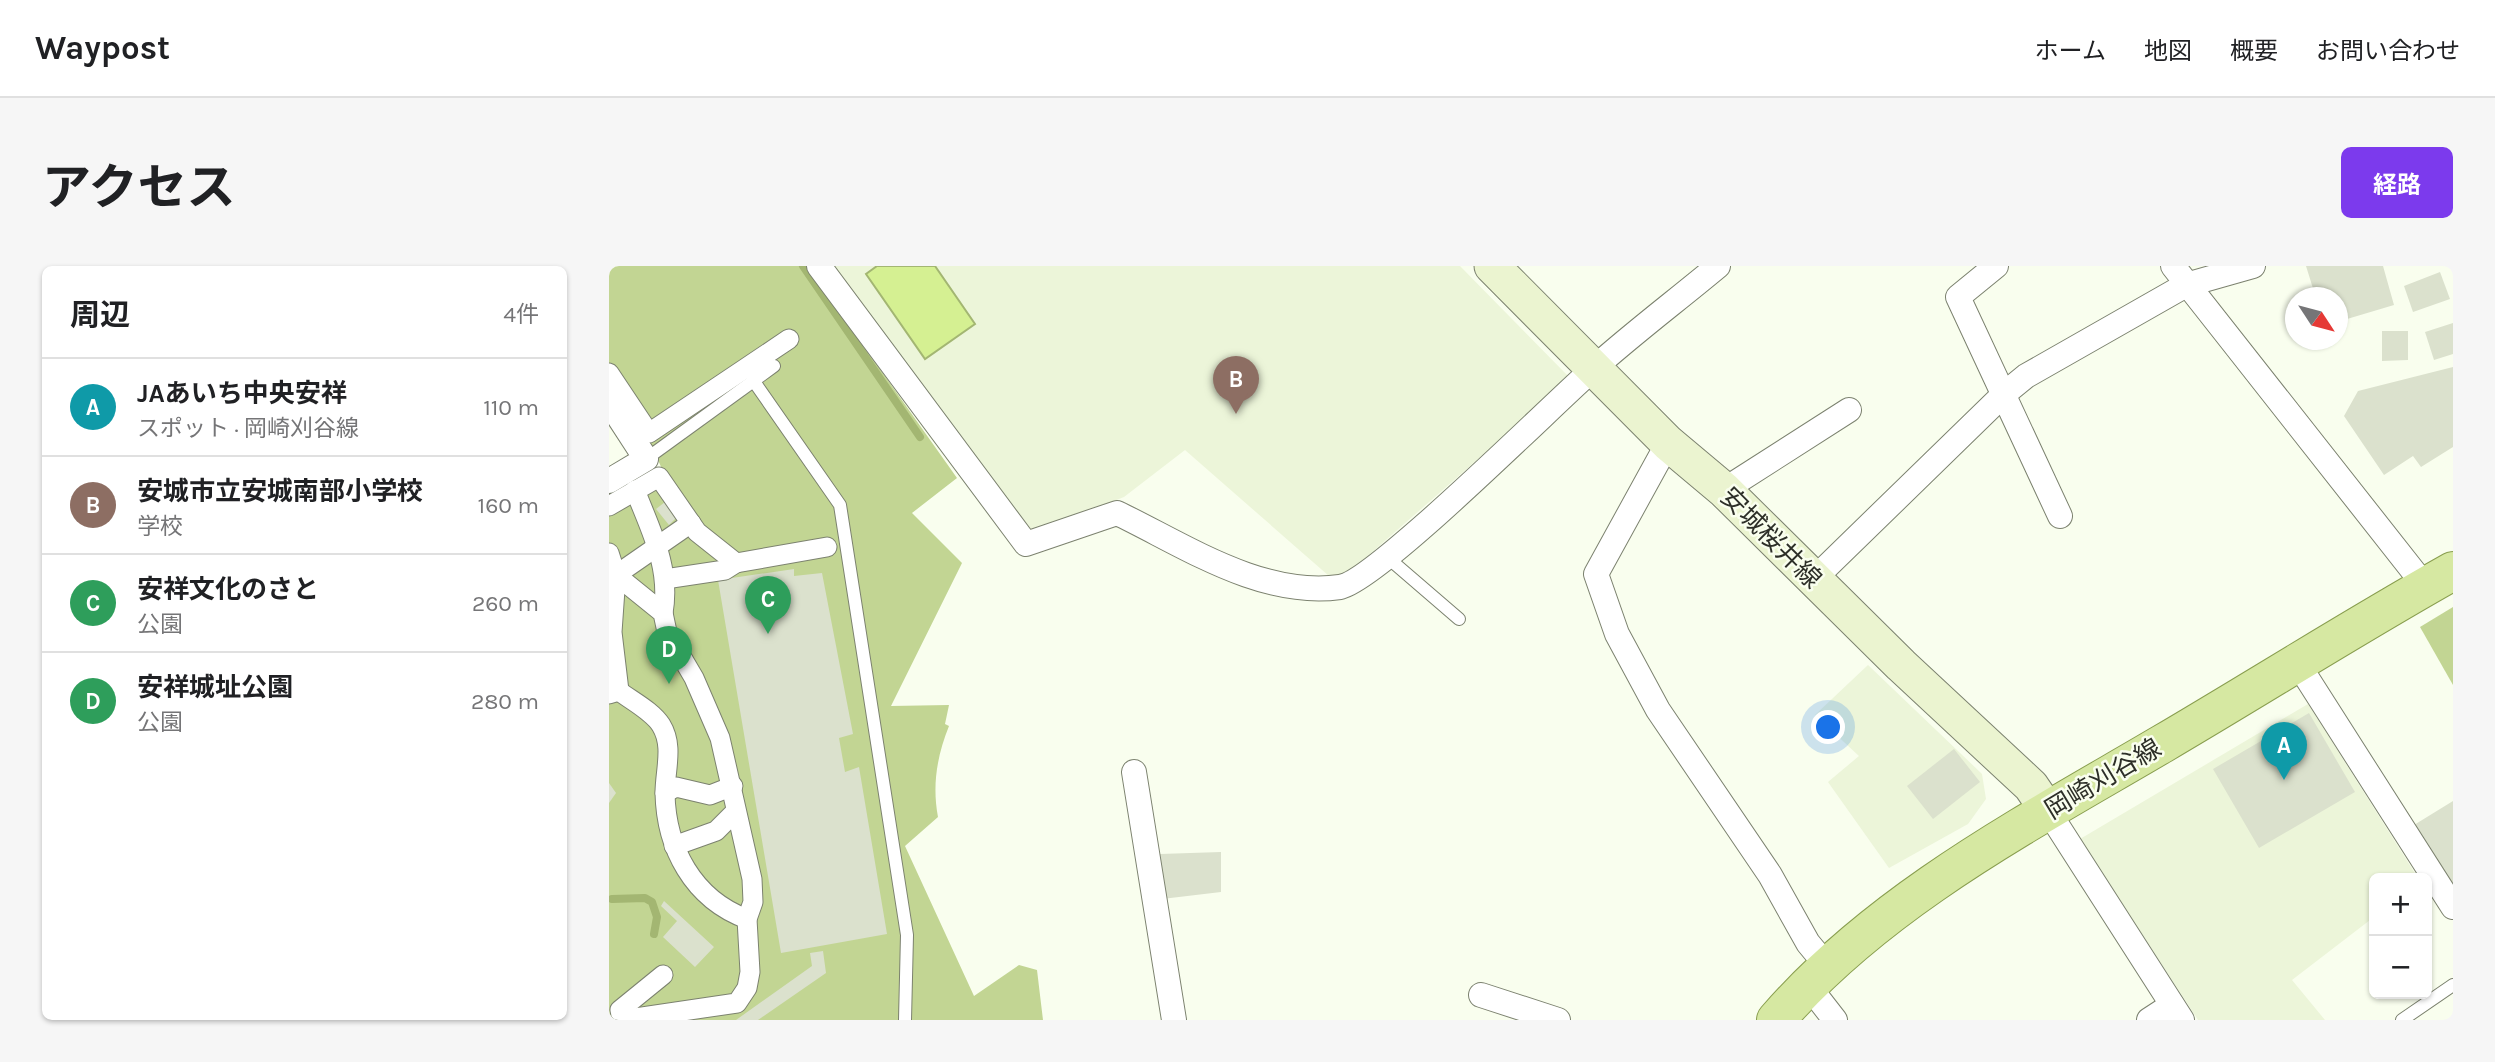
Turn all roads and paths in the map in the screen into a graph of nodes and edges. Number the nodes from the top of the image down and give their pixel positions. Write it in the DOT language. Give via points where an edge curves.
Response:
graph roads {
  1 [pos="818,266"];
  2 [pos="1492,266"];
  3 [pos="1718,266"];
  4 [pos="1996,266"];
  5 [pos="2253,266"];
  6 [pos="2180,275"];
  7 [pos="789,339"];
  8 [pos="774,366"];
  9 [pos="1593,369"];
  10 [pos="609,373"];
  11 [pos="753,380"];
  12 [pos="2004,394"];
  13 [pos="609,402"];
  14 [pos="1849,410"];
  15 [pos="1668,443"];
  16 [pos="646,459"];
  17 [pos="609,481"];
  18 [pos="635,490"];
  19 [pos="1724,490"];
  20 [pos="609,506"];
  21 [pos="2060,516"];
  22 [pos="691,523"];
  23 [pos="657,547"];
  24 [pos="827,547"];
  25 [pos="609,553"];
  26 [pos="1387,557"];
  27 [pos="736,563"];
  28 [pos="612,575"];
  29 [pos="2439,578"];
  30 [pos="665,579"];
  31 [pos="1813,580"];
  32 [pos="663,613"];
  33 [pos="1459,619"];
  34 [pos="2298,664"];
  35 [pos="614,693"];
  36 [pos="1134,772"];
  37 [pos="733,786"];
  38 [pos="665,793"];
  39 [pos="2048,811"];
  40 [pos="735,812"];
  41 [pos="674,846"];
  42 [pos="2453,907"];
  43 [pos="747,919"];
  44 [pos="663,975"];
  45 [pos="1817,975"];
  46 [pos="2453,985"];
  47 [pos="1481,995"];
  48 [pos="2177,1013"];
  49 [pos="622,1020"];
  50 [pos="905,1020"];
  51 [pos="1174,1020"];
  52 [pos="1558,1020"];
  53 [pos="1776,1020"];
  54 [pos="1835,1020"];
  55 [pos="2149,1020"];
  56 [pos="2402,1020"];
  1 -- 26 [label="street" via="1026,544 1117,513 1248,576 1287,586 1342,587"];
  2 -- 9 [label="main road, 安城桜井線"];
  3 -- 9 [label="street"];
  4 -- 12 [label="street" via="1958,297"];
  5 -- 6 [label="street"];
  6 -- 12 [label="street"];
  6 -- 29 [label="street" via="2410,562"];
  7 -- 10 [label="street" via="649,433"];
  8 -- 11 [label="lane"];
  9 -- 15 [label="main road, 安城桜井線"];
  9 -- 26 [label="street"];
  11 -- 16 [label="lane"];
  11 -- 50 [label="lane" via="840,505 907,935"];
  12 -- 21 [label="street"];
  12 -- 31 [label="street"];
  13 -- 16 [label="street"];
  14 -- 19 [label="street"];
  15 -- 19 [label="main road, 安城桜井線"];
  15 -- 45 [label="street" via="1596,574 1617,634 1658,710 1770,875 1808,943"];
  16 -- 17 [label="street"];
  18 -- 20 [label="street"];
  18 -- 22 [label="street" via="659,477"];
  18 -- 23 [label="street"];
  19 -- 31 [label="main road, 安城桜井線"];
  22 -- 23 [label="street"];
  22 -- 27 [label="street"];
  23 -- 28 [label="street"];
  23 -- 30 [label="street"];
  24 -- 27 [label="street"];
  25 -- 28 [label="street"];
  26 -- 33 [label="lane"];
  27 -- 30 [label="street" via="725,570"];
  28 -- 32 [label="street"];
  28 -- 35 [label="street"];
  29 -- 34 [label="main road, 岡崎刈谷線"];
  30 -- 32 [label="street"];
  31 -- 39 [label="main road, 安城桜井線" via="2031,786"];
  32 -- 37 [label="street" via="667,632 694,678 720,738"];
  34 -- 39 [label="main road, 岡崎刈谷線"];
  34 -- 42 [label="street"];
  35 -- 38 [label="street" via="660,723 668,742"];
  36 -- 51 [label="street"];
  37 -- 38 [label="street" via="710,795 676,787"];
  37 -- 40 [label="street"];
  38 -- 41 [label="street"];
  39 -- 45 [label="main road, 岡崎刈谷線" via="1885,916"];
  39 -- 48 [label="street"];
  40 -- 41 [label="street" via="716,831"];
  40 -- 43 [label="street" via="752,879 753,902"];
  41 -- 43 [label="street" via="687,875 730,912"];
  43 -- 49 [label="street" via="750,972 737,1003"];
  44 -- 49 [label="street" via="620,1010"];
  45 -- 53 [label="main road, 岡崎刈谷線"];
  45 -- 54 [label="street"];
  46 -- 56 [label="lane"];
  47 -- 52 [label="street"];
  48 -- 55 [label="street"];
}
